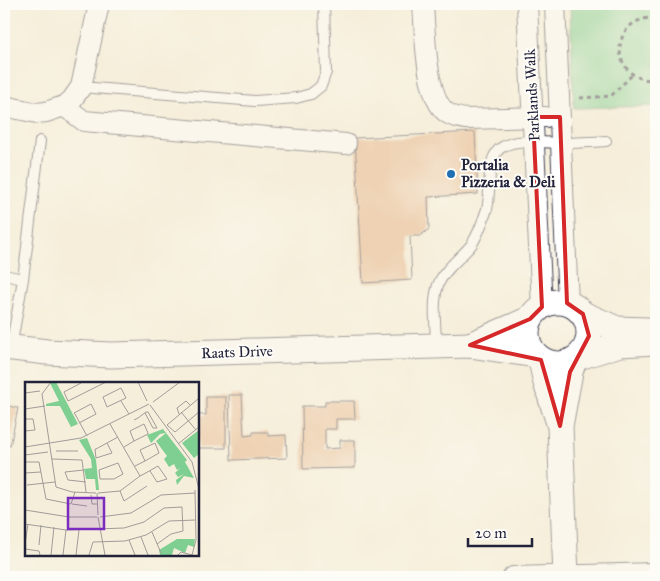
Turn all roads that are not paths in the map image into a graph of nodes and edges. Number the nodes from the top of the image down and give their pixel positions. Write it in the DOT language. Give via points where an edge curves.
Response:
graph roads {
  1 [pos="99,4"];
  2 [pos="324,4"];
  3 [pos="423,4"];
  4 [pos="527,4"];
  5 [pos="555,4"];
  6 [pos="81,87"];
  7 [pos="4,106"];
  8 [pos="64,106"];
  9 [pos="560,116"];
  10 [pos="533,117"];
  11 [pos="40,141"];
  12 [pos="606,141"];
  13 [pos="534,142"];
  14 [pos="561,143"];
  15 [pos="346,144"];
  16 [pos="4,275"];
  17 [pos="24,279"];
  18 [pos="575,309"];
  19 [pos="536,313"];
  20 [pos="656,330"];
  21 [pos="656,342"];
  22 [pos="470,345"];
  23 [pos="436,346"];
  24 [pos="7,348"];
  25 [pos="538,357"];
  26 [pos="576,358"];
  27 [pos="560,426"];
  28 [pos="656,573"];
  29 [pos="566,576"];
  30 [pos="513,577"];
  1 -- 6 [label="street"];
  2 -- 6 [label="lane" via="326,72 321,86 311,94 254,101"];
  3 -- 10 [label="street" via="432,87 438,104 446,113 466,119"];
  4 -- 10 [label="street, Parklands Walk"];
  5 -- 9 [label="street, Parklands Walk"];
  6 -- 8 [label="street"];
  7 -- 8 [label="street" via="36,113"];
  8 -- 15 [label="street" via="84,121"];
  9 -- 10 [label="street"];
  9 -- 14 [label="street, Parklands Walk"];
  10 -- 13 [label="street, Parklands Walk"];
  11 -- 17 [label="lane"];
  12 -- 14 [label="lane"];
  13 -- 14 [label="lane"];
  13 -- 19 [label="street, Parklands Walk"];
  13 -- 23 [label="lane" via="503,146 494,156 490,172 490,200 480,228 439,284"];
  14 -- 18 [label="street, Parklands Walk"];
  16 -- 17 [label="lane"];
  17 -- 24 [label="lane"];
  18 -- 19 [label="street" via="550,303"];
  18 -- 20 [label="street" via="617,329"];
  18 -- 26 [label="street" via="589,328 588,344"];
  19 -- 22 [label="street, Raats Drive"];
  19 -- 25 [label="street" via="528,328 528,338"];
  21 -- 26 [label="street" via="620,344"];
  22 -- 23 [label="street, Raats Drive"];
  22 -- 25 [label="street, Raats Drive"];
  23 -- 24 [label="street, Raats Drive" via="111,355"];
  25 -- 26 [label="street" via="558,364"];
  25 -- 27 [label="street"];
  26 -- 27 [label="street" via="570,372"];
  27 -- 29 [label="street"];
  28 -- 29 [label="street"];
  29 -- 30 [label="street"];
}
